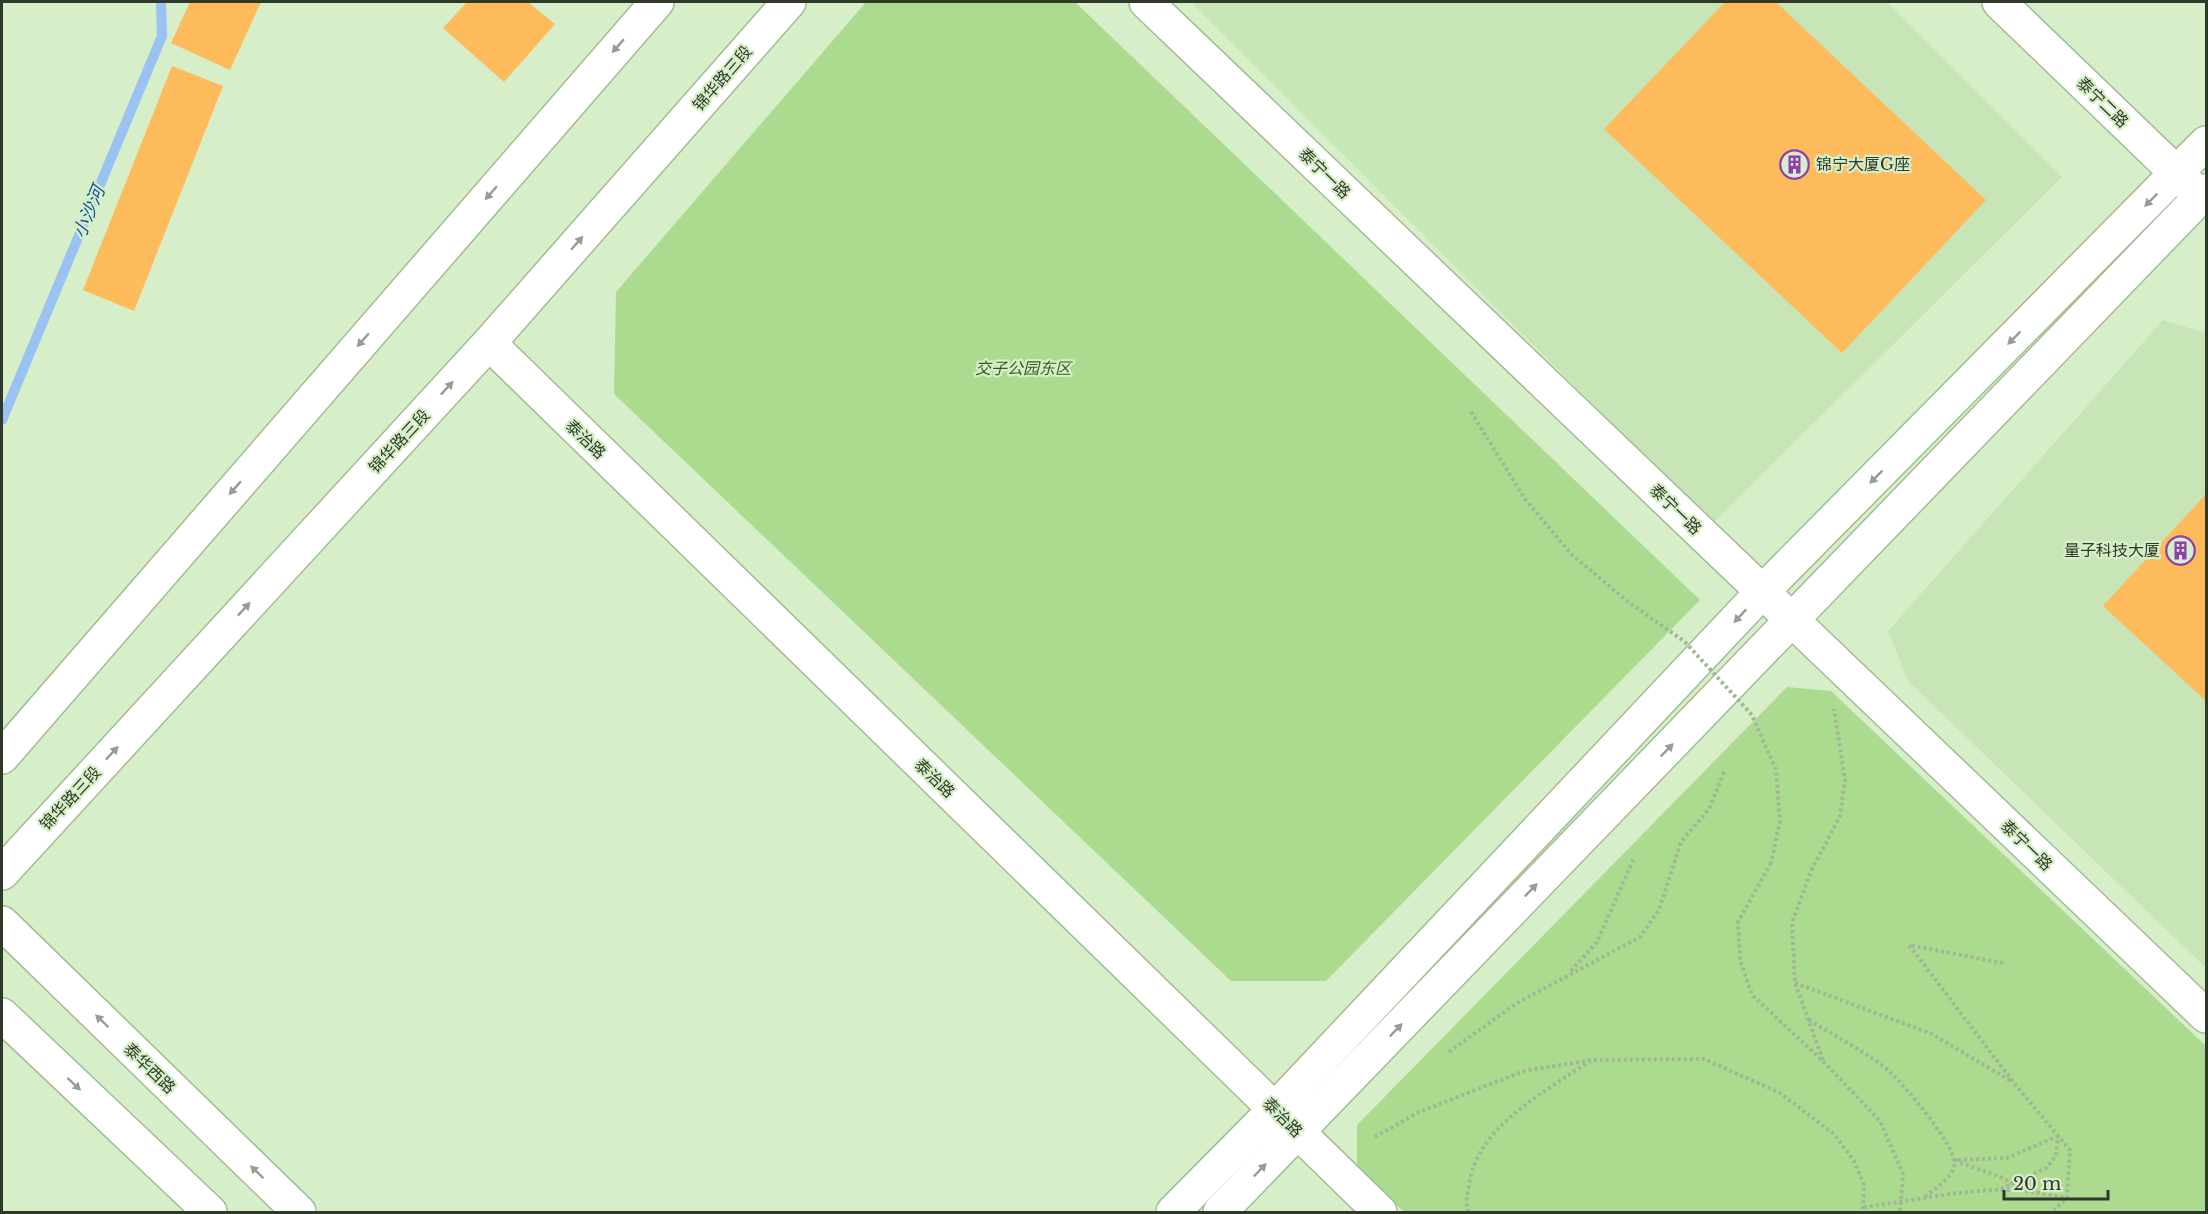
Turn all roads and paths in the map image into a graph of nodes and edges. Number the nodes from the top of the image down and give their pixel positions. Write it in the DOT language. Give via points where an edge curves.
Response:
graph roads {
  1 [pos="657,2"];
  2 [pos="789,2"];
  3 [pos="1146,2"];
  4 [pos="1999,2"];
  5 [pos="2206,143"];
  6 [pos="2178,174"];
  7 [pos="2205,196"];
  8 [pos="489,344"];
  9 [pos="1471,412"];
  10 [pos="1762,592"];
  11 [pos="1792,620"];
  12 [pos="1833,705"];
  13 [pos="2,757"];
  14 [pos="1724,772"];
  15 [pos="1634,858"];
  16 [pos="2,873"];
  17 [pos="2,923"];
  18 [pos="2003,963"];
  19 [pos="1568,974"];
  20 [pos="1795,983"];
  21 [pos="2,1015"];
  22 [pos="2206,1016"];
  23 [pos="1808,1019"];
  24 [pos="1449,1052"];
  25 [pos="1591,1060"];
  26 [pos="1823,1061"];
  27 [pos="2014,1083"];
  28 [pos="1275,1109"];
  29 [pos="1298,1132"];
  30 [pos="2058,1136"];
  31 [pos="1375,1137"];
  32 [pos="1955,1160"];
  33 [pos="2013,1184"];
  34 [pos="1997,1191"];
  35 [pos="1926,1196"];
  36 [pos="2067,1198"];
  37 [pos="1903,1203"];
  38 [pos="1863,1210"];
  39 [pos="210,1212"];
  40 [pos="299,1212"];
  41 [pos="1173,1212"];
  42 [pos="1220,1212"];
  43 [pos="1380,1212"];
  44 [pos="1469,1212"];
  45 [pos="1900,1212"];
  46 [pos="2052,1212"];
  1 -- 13 [label="street, one-way"];
  8 -- 2 [label="street, 锦华路三段, one-way"];
  3 -- 10 [label="street, 泰宁一路"];
  4 -- 6 [label="street, 泰宁二路"];
  5 -- 6 [label="street"];
  6 -- 7 [label="street, 泰宁二路"];
  6 -- 10 [label="street, one-way"];
  7 -- 11 [label="street"];
  16 -- 8 [label="street, 锦华路三段, one-way"];
  8 -- 28 [label="street, 泰治路"];
  9 -- 26 [label="path, bridge" via="1525,499 1570,554 1627,602 1685,642 1752,715 1776,770 1780,821 1771,863 1738,922 1740,960 1752,995"];
  10 -- 11 [label="street, 泰宁一路"];
  10 -- 28 [label="street, one-way"];
  11 -- 22 [label="street, 泰宁一路"];
  29 -- 11 [label="street, one-way"];
  12 -- 20 [label="path" via="1845,780 1840,816 1810,871 1792,923"];
  14 -- 19 [label="path" via="1709,809 1681,842 1659,910 1640,937"];
  15 -- 19 [label="path" via="1597,942"];
  40 -- 17 [label="street, 泰华西路, one-way"];
  18 -- 27 [label="path" via="1909,945"];
  19 -- 24 [label="path"];
  20 -- 23 [label="path"];
  20 -- 27 [label="path" via="1932,1034"];
  21 -- 39 [label="street, one-way"];
  23 -- 26 [label="path"];
  23 -- 32 [label="path" via="1890,1071 1942,1134"];
  25 -- 31 [label="path" via="1524,1071 1419,1112"];
  25 -- 38 [label="path" via="1704,1059 1780,1093 1834,1134 1854,1161 1864,1185"];
  25 -- 44 [label="path" via="1499,1126 1471,1167 1466,1206"];
  26 -- 37 [label="path" via="1880,1121 1903,1174"];
  27 -- 30 [label="path"];
  28 -- 29 [label="street, 泰治路"];
  28 -- 41 [label="street"];
  42 -- 29 [label="street, one-way"];
  29 -- 43 [label="street, 泰治路"];
  30 -- 32 [label="path" via="2007,1158"];
  30 -- 33 [label="path" via="2056,1156 2046,1168"];
  30 -- 36 [label="path" via="2070,1150"];
  32 -- 33 [label="path"];
  32 -- 35 [label="path" via="1945,1180"];
  33 -- 34 [label="path"];
  34 -- 35 [label="path"];
  34 -- 36 [label="path"];
  35 -- 37 [label="path"];
  36 -- 46 [label="path"];
  37 -- 38 [label="path"];
  37 -- 45 [label="path"];
}
